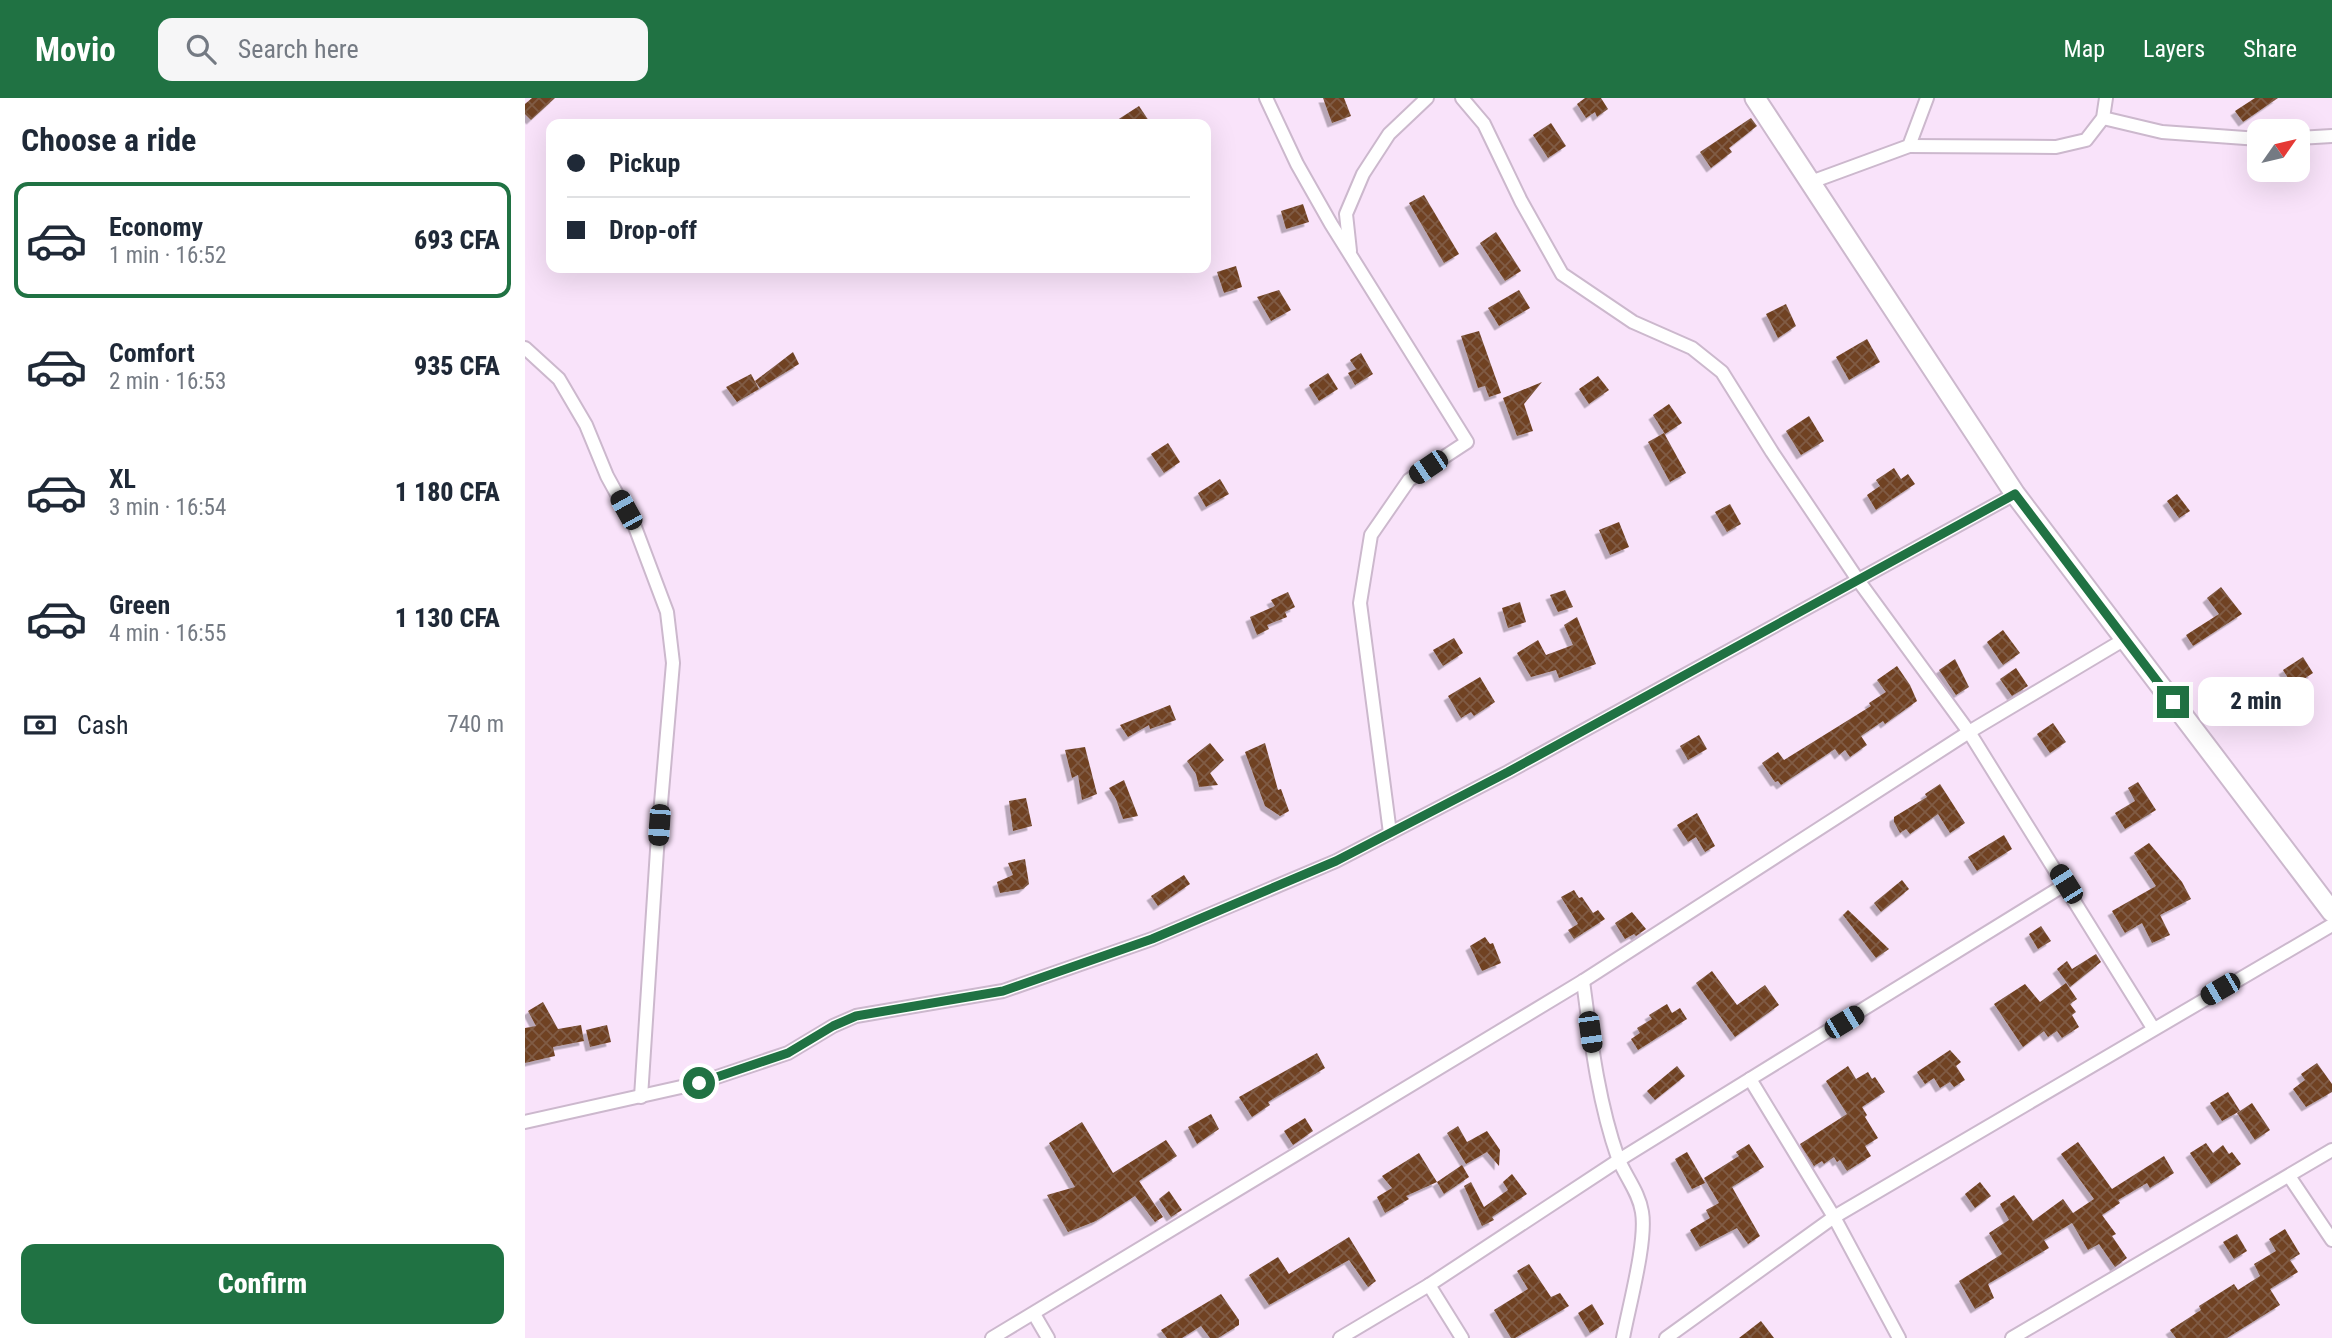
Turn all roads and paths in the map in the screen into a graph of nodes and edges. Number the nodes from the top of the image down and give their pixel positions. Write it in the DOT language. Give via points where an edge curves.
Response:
graph roads {
  1 [pos="1266,98"];
  2 [pos="1427,98"];
  3 [pos="1462,98"];
  4 [pos="1755,98"];
  5 [pos="1927,98"];
  6 [pos="2106,98"];
  7 [pos="2103,118"];
  8 [pos="2332,136"];
  9 [pos="2310,137"];
  10 [pos="2247,138"];
  11 [pos="1909,146"];
  12 [pos="1811,182"];
  13 [pos="1388,314"];
  14 [pos="525,348"];
  15 [pos="2015,494"];
  16 [pos="1858,580"];
  17 [pos="2125,639"];
  18 [pos="1969,732"];
  19 [pos="1390,833"];
  20 [pos="2066,884"];
  21 [pos="2332,912"];
  22 [pos="2332,925"];
  23 [pos="1583,981"];
  24 [pos="2153,1028"];
  25 [pos="1750,1079"];
  26 [pos="641,1097"];
  27 [pos="525,1122"];
  28 [pos="2332,1150"];
  29 [pos="1619,1160"];
  30 [pos="2289,1176"];
  31 [pos="1834,1217"];
  32 [pos="2332,1240"];
  33 [pos="1429,1285"];
  34 [pos="1034,1314"];
  35 [pos="992,1338"];
  36 [pos="1048,1338"];
  37 [pos="1340,1338"];
  38 [pos="1462,1338"];
  39 [pos="1623,1338"];
  40 [pos="1666,1338"];
  41 [pos="1899,1338"];
  42 [pos="2013,1338"];
  1 -- 13 [label="street" via="1302,173"];
  2 -- 13 [label="street" via="1389,134 1363,174 1346,214 1351,255"];
  3 -- 16 [label="street" via="1484,124 1562,274 1633,322 1692,348 1722,372"];
  4 -- 12 [label="street"];
  5 -- 11 [label="street"];
  6 -- 7 [label="street"];
  7 -- 10 [label="street" via="2162,132"];
  7 -- 11 [label="street" via="2086,140 2056,147"];
  8 -- 9 [label="street"];
  11 -- 12 [label="street"];
  12 -- 15 [label="street"];
  13 -- 19 [label="street" via="1467,442 1409,480 1371,536 1360,603"];
  14 -- 26 [label="street" via="559,379 586,425 607,477 635,527 667,612 673,663"];
  15 -- 16 [label="street"];
  15 -- 17 [label="street"];
  16 -- 18 [label="street"];
  16 -- 19 [label="street"];
  17 -- 18 [label="street"];
  17 -- 21 [label="street"];
  18 -- 20 [label="street"];
  18 -- 23 [label="street"];
  19 -- 26 [label="street" via="1336,861 1152,939 1003,991 856,1016 788,1053"];
  20 -- 24 [label="street"];
  20 -- 25 [label="street"];
  22 -- 24 [label="street"];
  23 -- 29 [label="street" via="1597,1084"];
  23 -- 34 [label="street"];
  24 -- 31 [label="street"];
  25 -- 29 [label="street"];
  25 -- 31 [label="street"];
  26 -- 27 [label="street"];
  28 -- 30 [label="street"];
  29 -- 33 [label="street"];
  29 -- 39 [label="street" via="1642,1212"];
  30 -- 32 [label="street"];
  30 -- 42 [label="street"];
  31 -- 40 [label="street"];
  31 -- 41 [label="street"];
  33 -- 37 [label="street"];
  33 -- 38 [label="street"];
  34 -- 35 [label="street"];
  34 -- 36 [label="street"];
}
